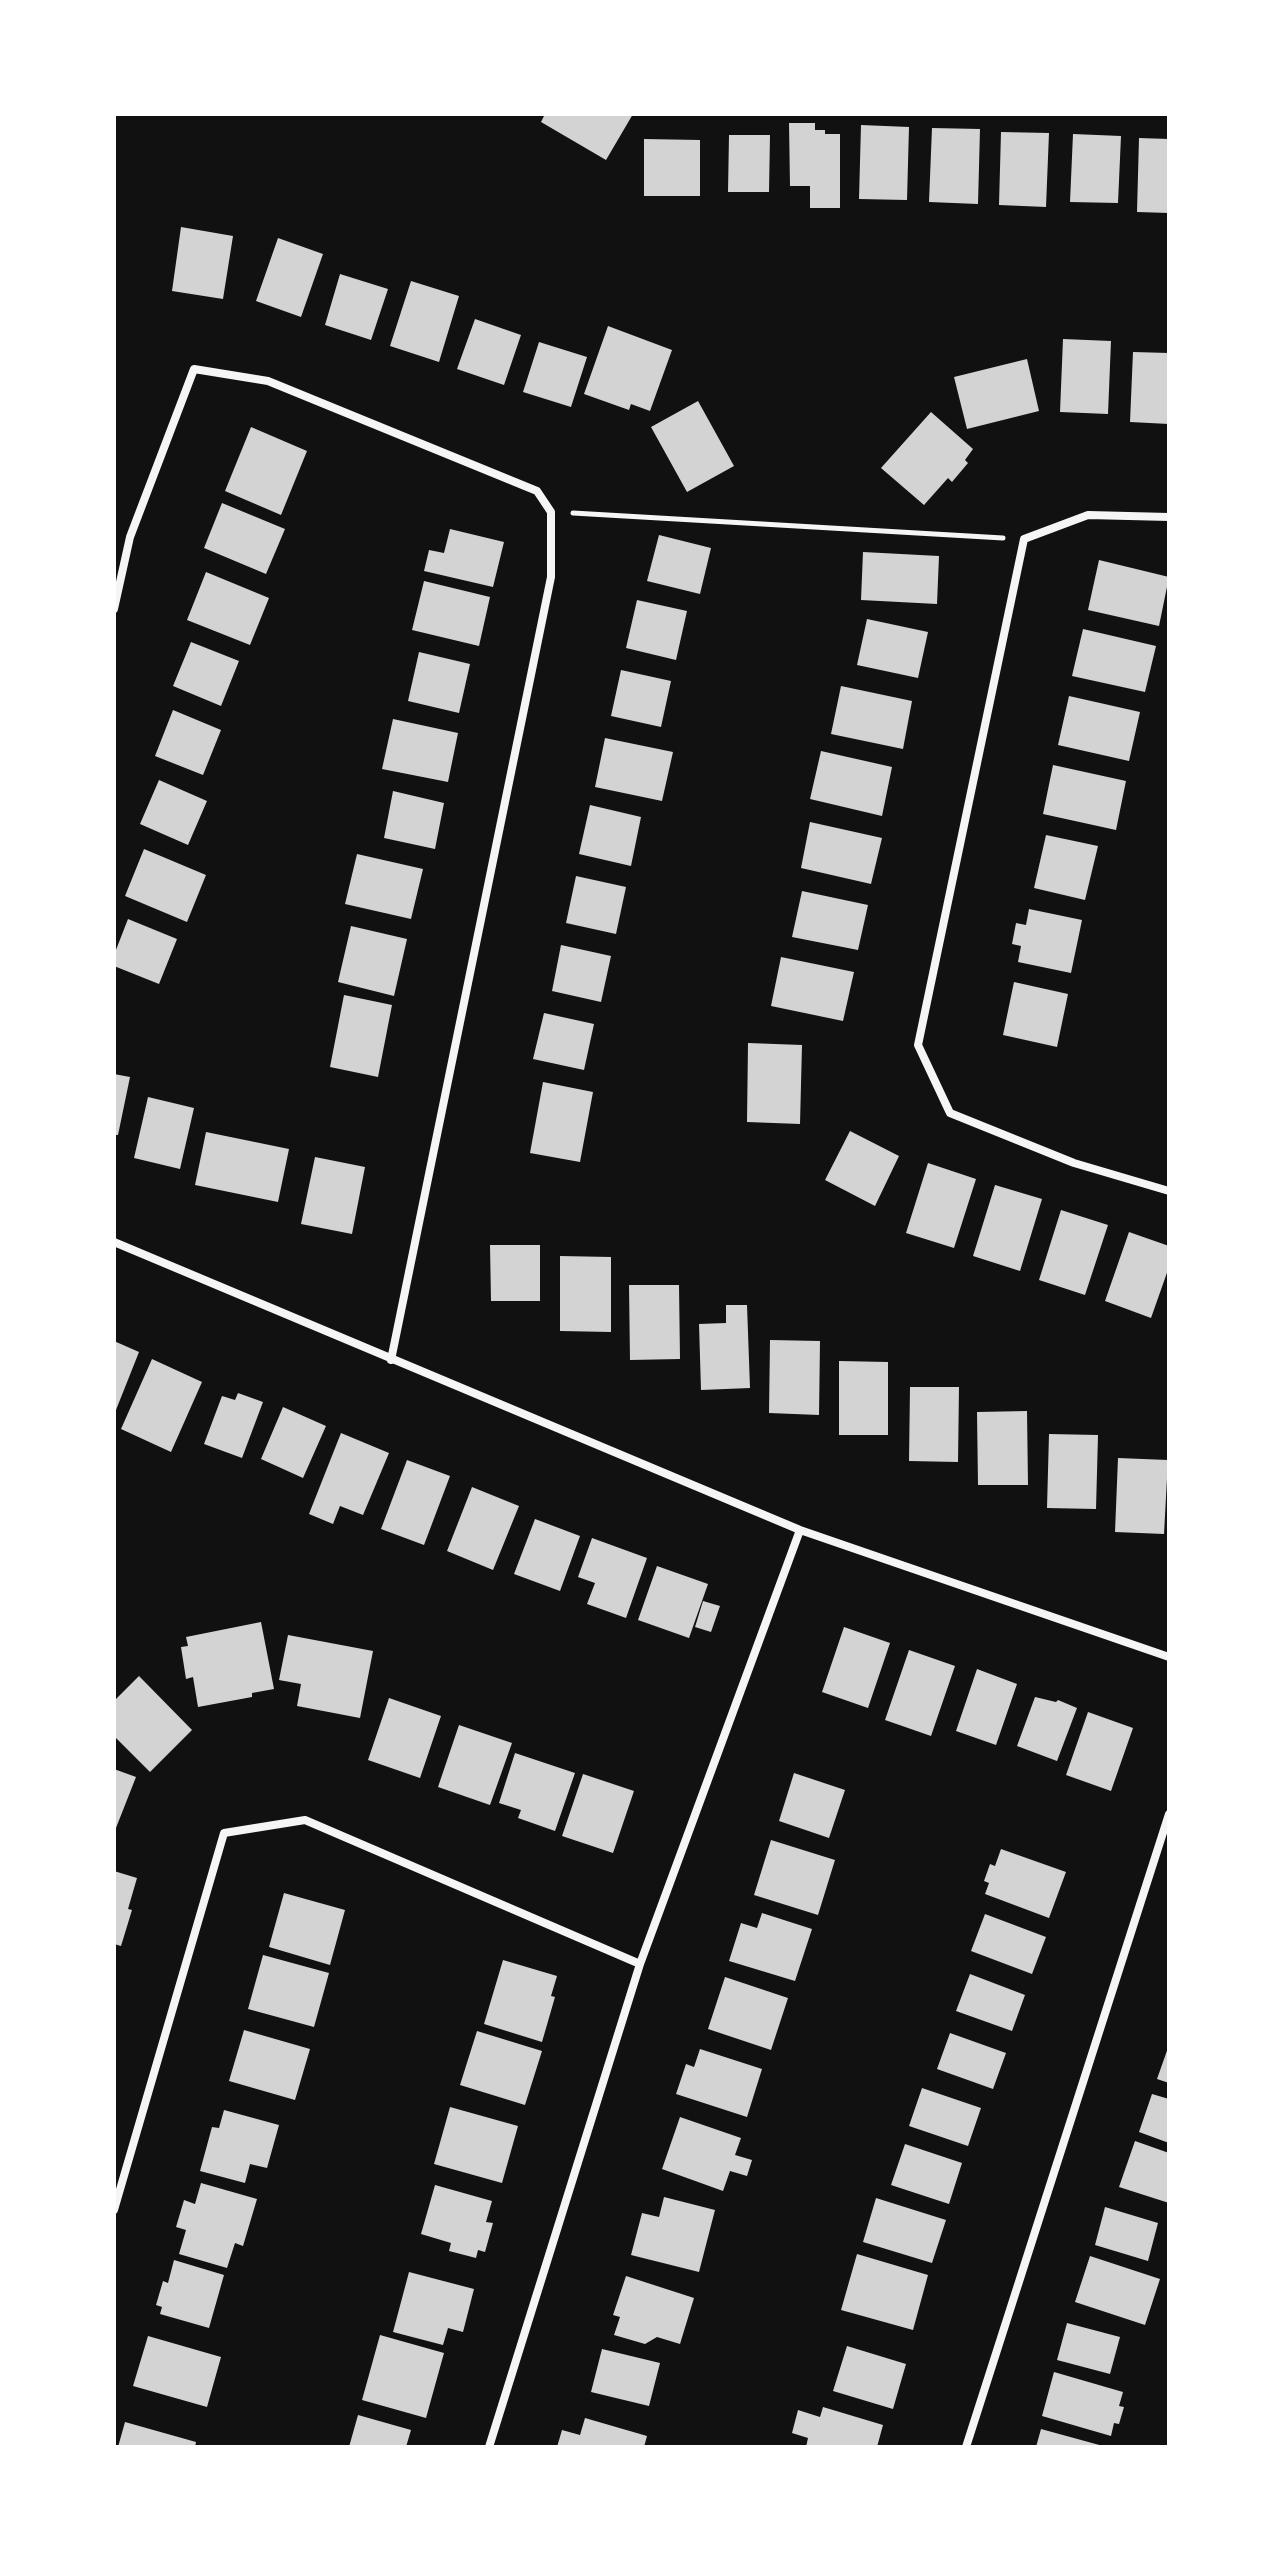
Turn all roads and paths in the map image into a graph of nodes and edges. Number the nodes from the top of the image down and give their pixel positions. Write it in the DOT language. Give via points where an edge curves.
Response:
graph roads {
  1 [pos="551,512"];
  2 [pos="1169,517"];
  3 [pos="1024,539"];
  4 [pos="114,609"];
  5 [pos="1169,1191"];
  6 [pos="114,1242"];
  7 [pos="391,1360"];
  8 [pos="800,1530"];
  9 [pos="1169,1657"];
  10 [pos="1169,1814"];
  11 [pos="640,1964"];
  12 [pos="114,2210"];
  13 [pos="489,2447"];
  14 [pos="966,2447"];
  1 -- 3 [label="path"];
  1 -- 4 [label="street" via="537,491 268,381 194,369 130,537"];
  1 -- 7 [label="street" via="551,577"];
  2 -- 3 [label="street" via="1088,515"];
  3 -- 5 [label="street" via="918,1045 950,1113 1074,1163"];
  6 -- 7 [label="street"];
  7 -- 8 [label="street"];
  8 -- 9 [label="street"];
  8 -- 11 [label="street"];
  10 -- 14 [label="street"];
  11 -- 12 [label="street" via="305,1820 224,1833"];
  11 -- 13 [label="street"];
}
